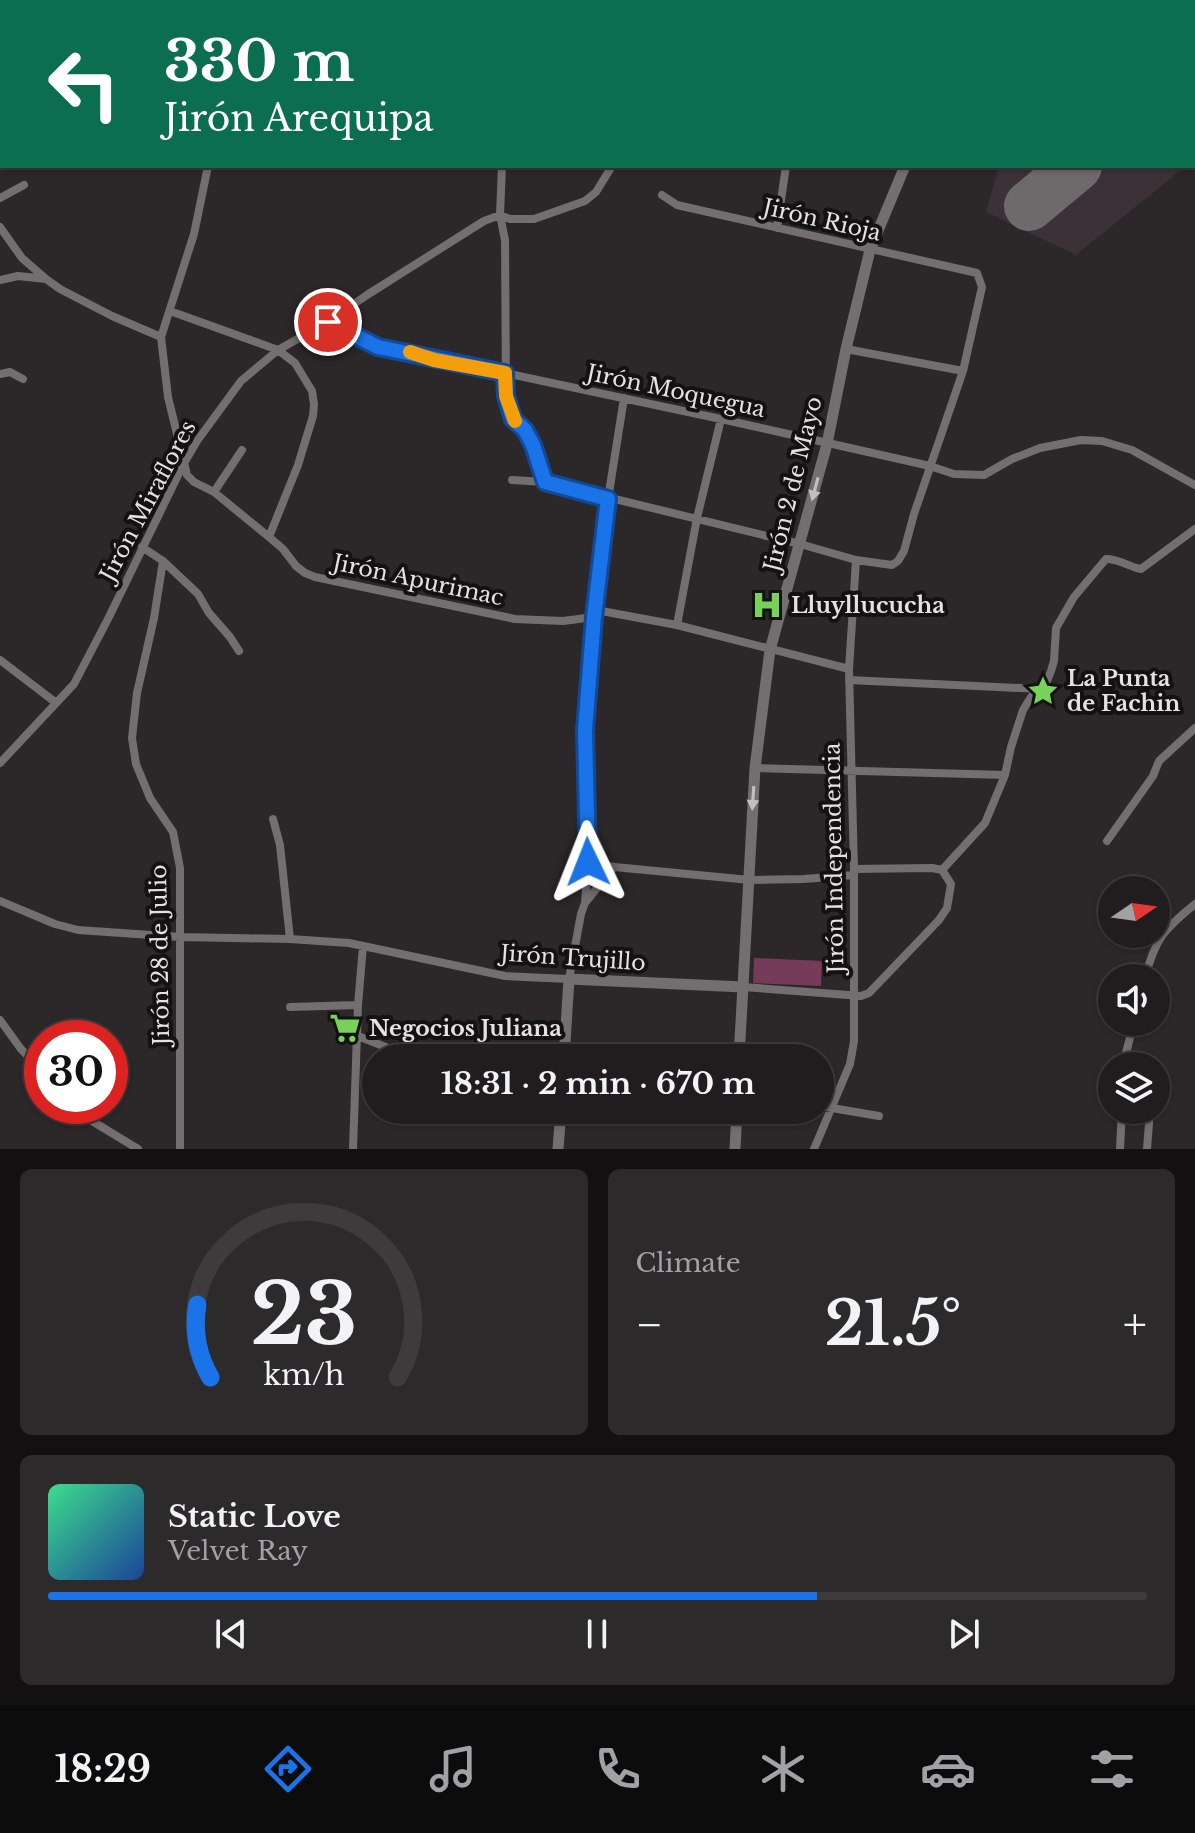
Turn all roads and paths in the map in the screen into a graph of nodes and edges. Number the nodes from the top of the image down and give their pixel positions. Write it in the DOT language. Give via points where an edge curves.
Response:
graph roads {
  1 [pos="208,168"];
  2 [pos="502,168"];
  3 [pos="611,168"];
  4 [pos="786,168"];
  5 [pos="904,168"];
  6 [pos="24,185"];
  7 [pos="662,195"];
  8 [pos="0,198"];
  9 [pos="500,215"];
  10 [pos="0,227"];
  11 [pos="777,228"];
  12 [pos="870,250"];
  13 [pos="22,258"];
  14 [pos="18,276"];
  15 [pos="46,279"];
  16 [pos="0,280"];
  17 [pos="170,311"];
  18 [pos="328,322"];
  19 [pos="161,337"];
  20 [pos="846,349"];
  21 [pos="278,350"];
  22 [pos="963,371"];
  23 [pos="505,373"];
  24 [pos="0,374"];
  25 [pos="23,379"];
  26 [pos="624,398"];
  27 [pos="721,419"];
  28 [pos="827,444"];
  29 [pos="242,450"];
  30 [pos="183,465"];
  31 [pos="930,466"];
  32 [pos="512,480"];
  33 [pos="545,482"];
  34 [pos="1195,485"];
  35 [pos="214,492"];
  36 [pos="608,499"];
  37 [pos="697,518"];
  38 [pos="1195,529"];
  39 [pos="269,537"];
  40 [pos="800,544"];
  41 [pos="142,547"];
  42 [pos="856,560"];
  43 [pos="163,561"];
  44 [pos="595,613"];
  45 [pos="677,625"];
  46 [pos="770,650"];
  47 [pos="239,651"];
  48 [pos="0,660"];
  49 [pos="849,669"];
  50 [pos="849,680"];
  51 [pos="1040,689"];
  52 [pos="55,702"];
  53 [pos="1195,728"];
  54 [pos="0,763"];
  55 [pos="755,768"];
  56 [pos="852,770"];
  57 [pos="1005,775"];
  58 [pos="273,819"];
  59 [pos="1107,841"];
  60 [pos="588,862"];
  61 [pos="614,867"];
  62 [pos="942,870"];
  63 [pos="854,872"];
  64 [pos="750,880"];
  65 [pos="0,901"];
  66 [pos="585,903"];
  67 [pos="1195,904"];
  68 [pos="180,937"];
  69 [pos="290,939"];
  70 [pos="363,946"];
  71 [pos="1150,964"];
  72 [pos="569,979"];
  73 [pos="743,987"];
  74 [pos="854,995"];
  75 [pos="358,1005"];
  76 [pos="290,1007"];
  77 [pos="0,1020"];
  78 [pos="358,1036"];
  79 [pos="378,1044"];
  80 [pos="565,1044"];
  81 [pos="740,1044"];
  82 [pos="24,1052"];
  83 [pos="834,1100"];
  84 [pos="834,1108"];
  85 [pos="879,1116"];
  86 [pos="97,1124"];
  87 [pos="560,1124"];
  88 [pos="736,1124"];
  89 [pos="824,1124"];
  90 [pos="1121,1124"];
  91 [pos="1149,1124"];
  92 [pos="138,1149"];
  93 [pos="180,1149"];
  94 [pos="353,1149"];
  95 [pos="558,1149"];
  96 [pos="735,1149"];
  97 [pos="814,1149"];
  98 [pos="1120,1149"];
  99 [pos="1147,1149"];
  1 -- 17 [label="street"];
  2 -- 9 [label="street"];
  3 -- 9 [label="street" via="585,201 534,219"];
  4 -- 11 [label="street"];
  5 -- 12 [label="main road, Jirón 2 de Mayo"];
  6 -- 8 [label="street"];
  7 -- 11 [label="street, Jirón Rioja" via="677,205"];
  9 -- 18 [label="street, Jirón Miraflores"];
  9 -- 23 [label="street" via="505,240"];
  10 -- 13 [label="street"];
  11 -- 12 [label="street, Jirón Rioja"];
  12 -- 20 [label="main road, Jirón 2 de Mayo"];
  12 -- 22 [label="street, Jirón Rioja" via="977,273 982,287"];
  13 -- 14 [label="street"];
  13 -- 15 [label="street"];
  14 -- 15 [label="street"];
  14 -- 16 [label="street"];
  15 -- 19 [label="street"];
  17 -- 19 [label="street"];
  17 -- 21 [label="street"];
  18 -- 21 [label="street, Jirón Miraflores"];
  18 -- 23 [label="street, Jirón Moquegua" via="378,347"];
  19 -- 30 [label="street"];
  20 -- 22 [label="street"];
  20 -- 28 [label="main road, Jirón 2 de Mayo"];
  21 -- 30 [label="street, Jirón Miraflores" via="241,381"];
  21 -- 39 [label="street" via="295,363 314,404 298,465"];
  22 -- 31 [label="street"];
  23 -- 26 [label="street, Jirón Moquegua"];
  23 -- 33 [label="street" via="513,419 533,445"];
  24 -- 25 [label="street" via="14,372"];
  26 -- 27 [label="street, Jirón Moquegua"];
  26 -- 36 [label="street"];
  27 -- 28 [label="street, Jirón Moquegua"];
  27 -- 37 [label="street"];
  28 -- 31 [label="street, Jirón Moquegua"];
  28 -- 40 [label="main road, Jirón 2 de Mayo, one-way"];
  29 -- 35 [label="street"];
  30 -- 35 [label="street, Jirón Apurimac" via="194,482"];
  30 -- 41 [label="street, Jirón Miraflores"];
  31 -- 34 [label="street, Jirón Moquegua" via="984,475 1040,448 1102,441 1132,450"];
  31 -- 42 [label="street" via="898,561 892,565"];
  32 -- 33 [label="street"];
  33 -- 36 [label="street"];
  35 -- 39 [label="street, Jirón Apurimac"];
  36 -- 37 [label="street"];
  36 -- 44 [label="street"];
  37 -- 40 [label="street"];
  37 -- 45 [label="street"];
  38 -- 51 [label="street" via="1141,569 1106,559 1095,570 1056,628 1054,661"];
  39 -- 44 [label="street, Jirón Apurimac" via="296,566 315,577 515,619 563,621"];
  40 -- 42 [label="street"];
  40 -- 46 [label="main road, Jirón 2 de Mayo"];
  41 -- 43 [label="street"];
  41 -- 52 [label="street, Jirón Miraflores" via="74,684"];
  42 -- 49 [label="street, Jirón Independencia"];
  43 -- 47 [label="street" via="198,594"];
  43 -- 68 [label="street, Jirón 28 de Julio" via="132,738 150,798 173,832 180,868"];
  44 -- 45 [label="street, Jirón Apurimac"];
  44 -- 60 [label="street" via="585,730"];
  45 -- 46 [label="street, Jirón Apurimac"];
  46 -- 49 [label="street, Jirón Apurimac"];
  46 -- 55 [label="main road, Jirón 2 de Mayo"];
  48 -- 52 [label="street"];
  49 -- 50 [label="street, Jirón Independencia"];
  50 -- 51 [label="street"];
  50 -- 56 [label="street, Jirón Independencia"];
  51 -- 57 [label="street" via="1023,710"];
  52 -- 54 [label="street, Jirón Miraflores"];
  53 -- 59 [label="street" via="1159,761"];
  55 -- 56 [label="street"];
  55 -- 64 [label="main road, Jirón 2 de Mayo, one-way"];
  56 -- 57 [label="street"];
  56 -- 63 [label="street, Jirón Independencia"];
  57 -- 62 [label="street" via="985,823"];
  58 -- 69 [label="street"];
  60 -- 61 [label="street"];
  60 -- 66 [label="street"];
  61 -- 64 [label="street"];
  61 -- 66 [label="street"];
  62 -- 63 [label="street"];
  62 -- 74 [label="street, Jirón Trujillo" via="951,884 939,920 869,993"];
  63 -- 64 [label="street"];
  63 -- 74 [label="street, Jirón Independencia"];
  64 -- 73 [label="main road, Jirón 2 de Mayo"];
  65 -- 68 [label="street, Jirón Trujillo" via="78,930"];
  66 -- 72 [label="street"];
  67 -- 71 [label="street" via="1164,931"];
  68 -- 69 [label="street, Jirón Trujillo"];
  68 -- 93 [label="street, Jirón 28 de Julio"];
  69 -- 70 [label="street, Jirón Trujillo"];
  70 -- 72 [label="street, Jirón Trujillo" via="505,976"];
  70 -- 75 [label="street"];
  72 -- 73 [label="main road, Jirón Trujillo"];
  72 -- 80 [label="main road"];
  73 -- 74 [label="street, Jirón Trujillo"];
  73 -- 81 [label="main road, Jirón 2 de Mayo"];
  74 -- 83 [label="street, Jirón Independencia" via="853,1052"];
  75 -- 76 [label="street"];
  75 -- 78 [label="street"];
  77 -- 82 [label="street"];
  78 -- 79 [label="street"];
  78 -- 94 [label="street"];
  84 -- 85 [label="street"];
  86 -- 92 [label="street"];
  87 -- 95 [label="main road"];
  88 -- 96 [label="main road"];
  89 -- 97 [label="street, Jirón Independencia"];
  90 -- 98 [label="street"];
  91 -- 99 [label="street"];
}
